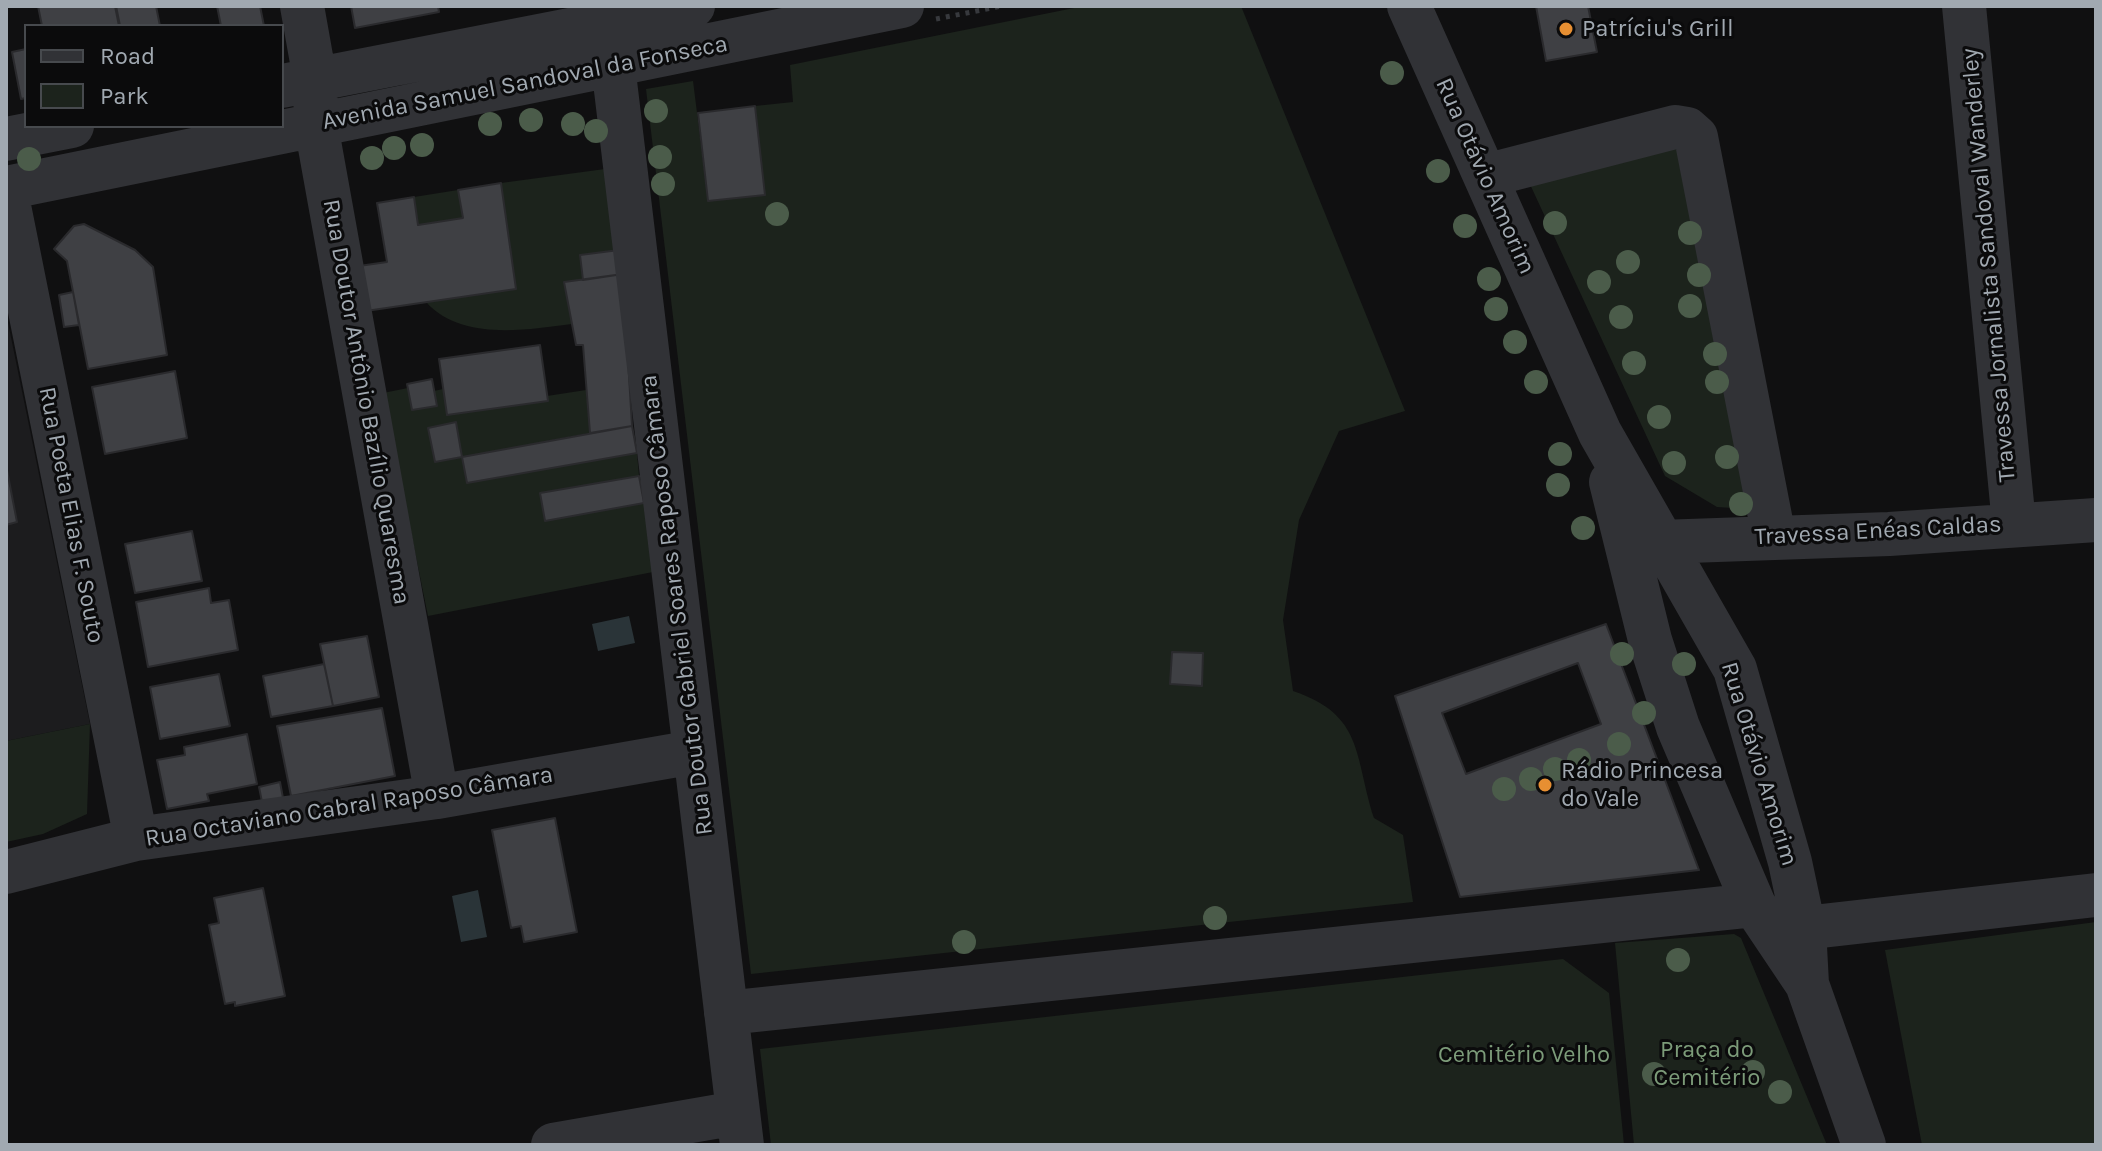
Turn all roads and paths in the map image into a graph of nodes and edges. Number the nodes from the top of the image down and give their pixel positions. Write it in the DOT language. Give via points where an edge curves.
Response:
graph roads {
  1 [pos="302,6"];
  2 [pos="902,6"];
  3 [pos="1409,6"];
  4 [pos="1964,6"];
  5 [pos="688,21"];
  6 [pos="613,65"];
  7 [pos="298,82"];
  8 [pos="316,125"];
  9 [pos="62,128"];
  10 [pos="81,128"];
  11 [pos="6,139"];
  12 [pos="91,170"];
  13 [pos="1485,176"];
  14 [pos="6,189"];
  15 [pos="1600,433"];
  16 [pos="2096,520"];
  17 [pos="2014,524"];
  18 [pos="1774,537"];
  19 [pos="1660,542"];
  20 [pos="694,752"];
  21 [pos="437,797"];
  22 [pos="136,839"];
  23 [pos="6,872"];
  24 [pos="2096,895"];
  25 [pos="1754,905"];
  26 [pos="1804,928"];
  27 [pos="1807,984"];
  28 [pos="726,1013"];
  29 [pos="739,1129"];
  30 [pos="553,1145"];
  31 [pos="1864,1145"];
  1 -- 7 [label="street, Rua Doutor Antônio Bazílio Quaresma"];
  2 -- 5 [label="street, Avenida Samuel Sandoval da Fonseca"];
  3 -- 13 [label="street, Rua Otávio Amorim"];
  4 -- 17 [label="street, Travessa Jornalista Sandoval Wanderley"];
  5 -- 6 [label="street, Avenida Samuel Sandoval da Fonseca"];
  5 -- 7 [label="street, Avenida Samuel Sandoval da Fonseca"];
  6 -- 8 [label="street, Avenida Samuel Sandoval da Fonseca"];
  6 -- 20 [label="street, Rua Doutor Gabriel Soares Raposo Câmara"];
  7 -- 8 [label="street, Rua Doutor Antônio Bazílio Quaresma"];
  8 -- 12 [label="street, Avenida Samuel Sandoval da Fonseca"];
  8 -- 21 [label="street, Rua Doutor Antônio Bazílio Quaresma"];
  9 -- 11 [label="street"];
  10 -- 12 [label="street"];
  12 -- 14 [label="street, Avenida Samuel Sandoval da Fonseca"];
  13 -- 15 [label="street, Rua Otávio Amorim"];
  13 -- 18 [label="street" via="1675,127 1696,137"];
  14 -- 22 [label="street, Rua Poeta Elias F. Souto"];
  15 -- 19 [label="street, Rua Otávio Amorim"];
  15 -- 25 [label="street, Rua Otávio Amorim" via="1665,690"];
  16 -- 17 [label="street, Travessa Enéas Caldas"];
  17 -- 18 [label="street, Travessa Enéas Caldas"];
  18 -- 19 [label="street, Travessa Enéas Caldas"];
  19 -- 26 [label="street, Rua Otávio Amorim" via="1735,669"];
  20 -- 21 [label="street, Rua Octaviano Cabral Raposo Câmara"];
  20 -- 28 [label="street, Rua Doutor Gabriel Soares Raposo Câmara"];
  21 -- 22 [label="street, Rua Octaviano Cabral Raposo Câmara"];
  22 -- 23 [label="street, Rua Octaviano Cabral Raposo Câmara"];
  24 -- 26 [label="street"];
  25 -- 27 [label="street, Rua Otávio Amorim"];
  25 -- 28 [label="street"];
  26 -- 27 [label="street, Rua Otávio Amorim"];
  27 -- 31 [label="street, Rua Otávio Amorim"];
  28 -- 29 [label="street, Rua Doutor Gabriel Soares Raposo Câmara"];
  29 -- 30 [label="street"];
}
